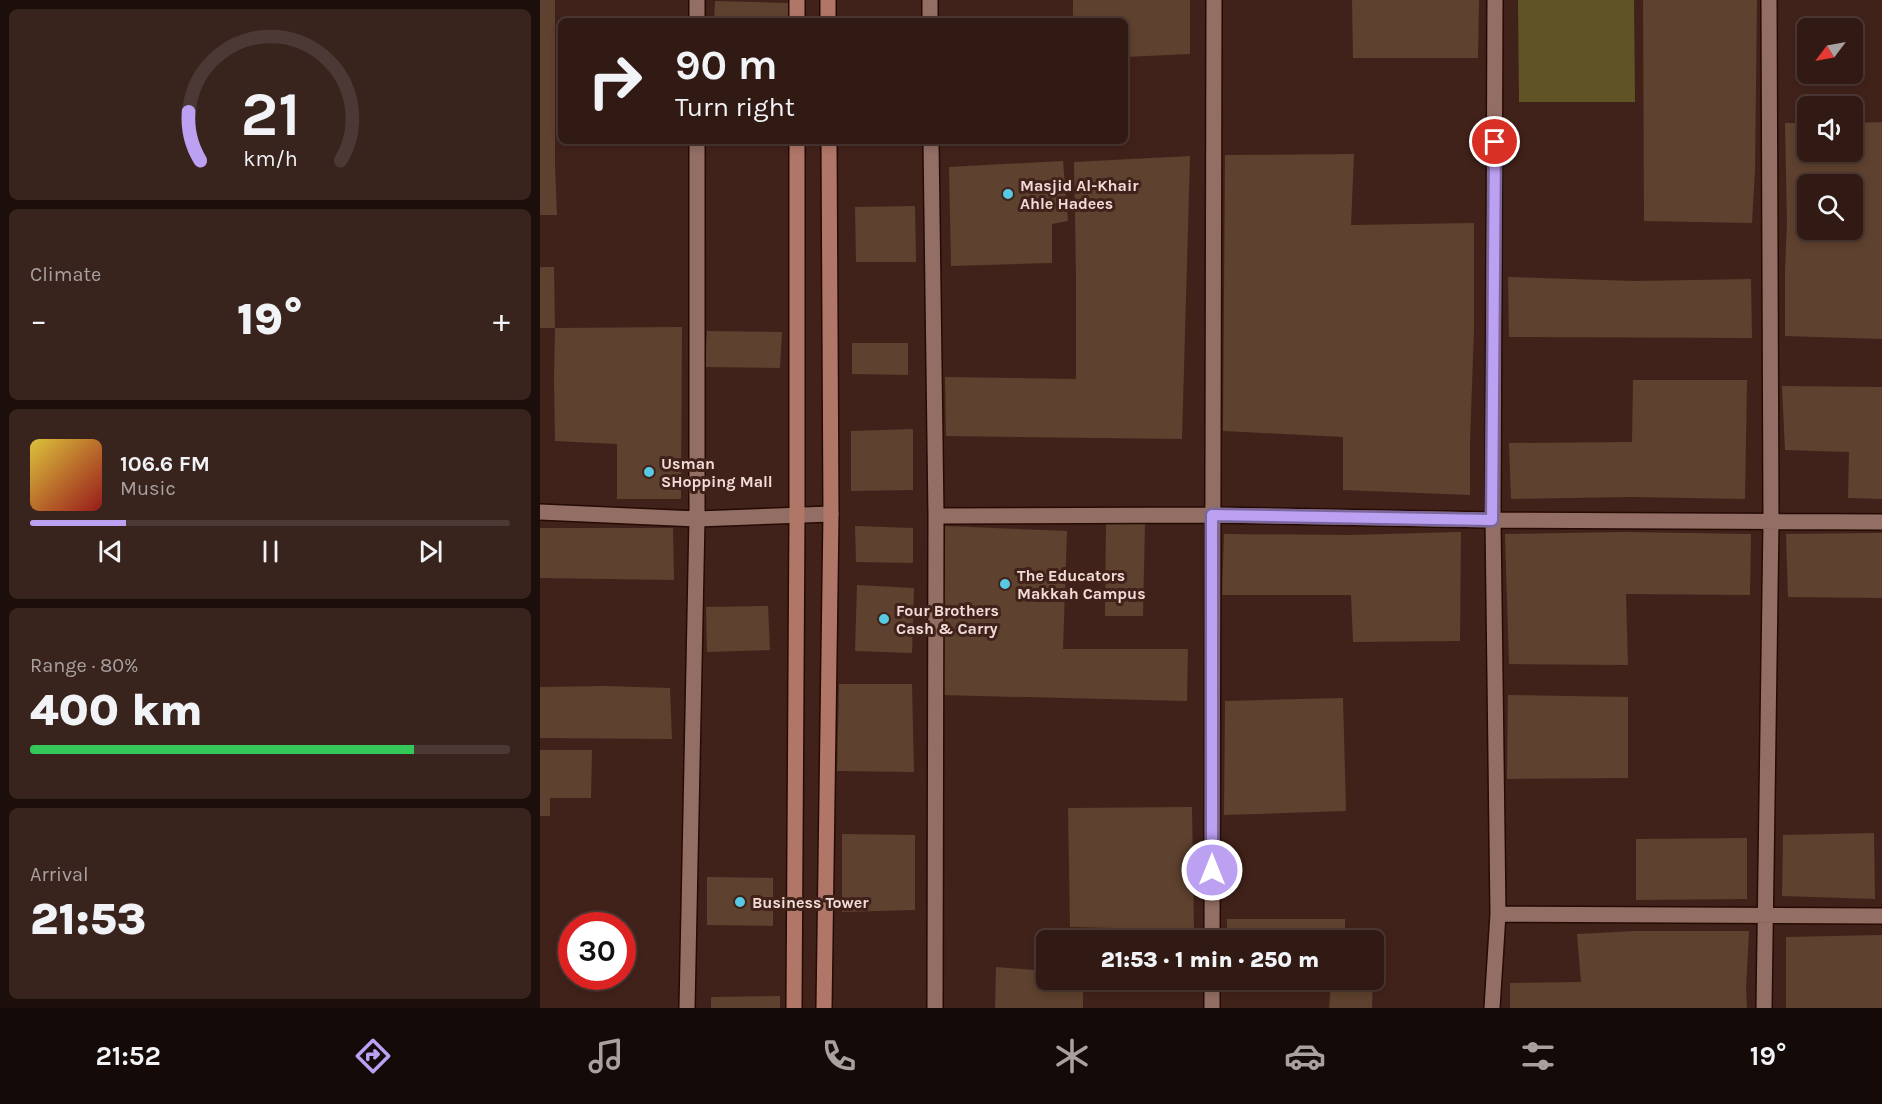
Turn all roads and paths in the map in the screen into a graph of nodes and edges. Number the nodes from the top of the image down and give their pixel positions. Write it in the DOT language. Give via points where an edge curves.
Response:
graph roads {
  1 [pos="697,0"];
  2 [pos="797,0"];
  3 [pos="828,0"];
  4 [pos="930,0"];
  5 [pos="1214,0"];
  6 [pos="1495,0"];
  7 [pos="1769,0"];
  8 [pos="697,18"];
  9 [pos="797,18"];
  10 [pos="828,18"];
  11 [pos="930,18"];
  12 [pos="697,144"];
  13 [pos="797,144"];
  14 [pos="828,144"];
  15 [pos="931,144"];
  16 [pos="540,512"];
  17 [pos="797,514"];
  18 [pos="831,514"];
  19 [pos="1212,515"];
  20 [pos="936,516"];
  21 [pos="697,519"];
  22 [pos="1492,520"];
  23 [pos="1771,522"];
  24 [pos="1882,522"];
  25 [pos="1498,914"];
  26 [pos="1765,915"];
  27 [pos="1882,916"];
  28 [pos="1212,930"];
  29 [pos="1212,990"];
  30 [pos="687,1008"];
  31 [pos="794,1008"];
  32 [pos="824,1008"];
  33 [pos="935,1008"];
  34 [pos="1212,1008"];
  35 [pos="1492,1008"];
  36 [pos="1764,1008"];
  1 -- 8 [label="street"];
  2 -- 9 [label="street"];
  3 -- 10 [label="street"];
  4 -- 11 [label="street"];
  5 -- 19 [label="street"];
  6 -- 22 [label="street"];
  7 -- 23 [label="street"];
  12 -- 21 [label="street"];
  13 -- 17 [label="street"];
  14 -- 18 [label="street"];
  15 -- 20 [label="street"];
  16 -- 21 [label="street"];
  17 -- 18 [label="street"];
  17 -- 21 [label="street"];
  17 -- 31 [label="street"];
  18 -- 32 [label="street"];
  19 -- 20 [label="street"];
  19 -- 22 [label="street"];
  19 -- 28 [label="street"];
  20 -- 33 [label="street"];
  21 -- 30 [label="street"];
  22 -- 23 [label="street"];
  22 -- 25 [label="street"];
  23 -- 24 [label="street"];
  23 -- 26 [label="street"];
  25 -- 26 [label="street"];
  25 -- 35 [label="street"];
  26 -- 27 [label="street"];
  26 -- 36 [label="street"];
  29 -- 34 [label="street"];
}
